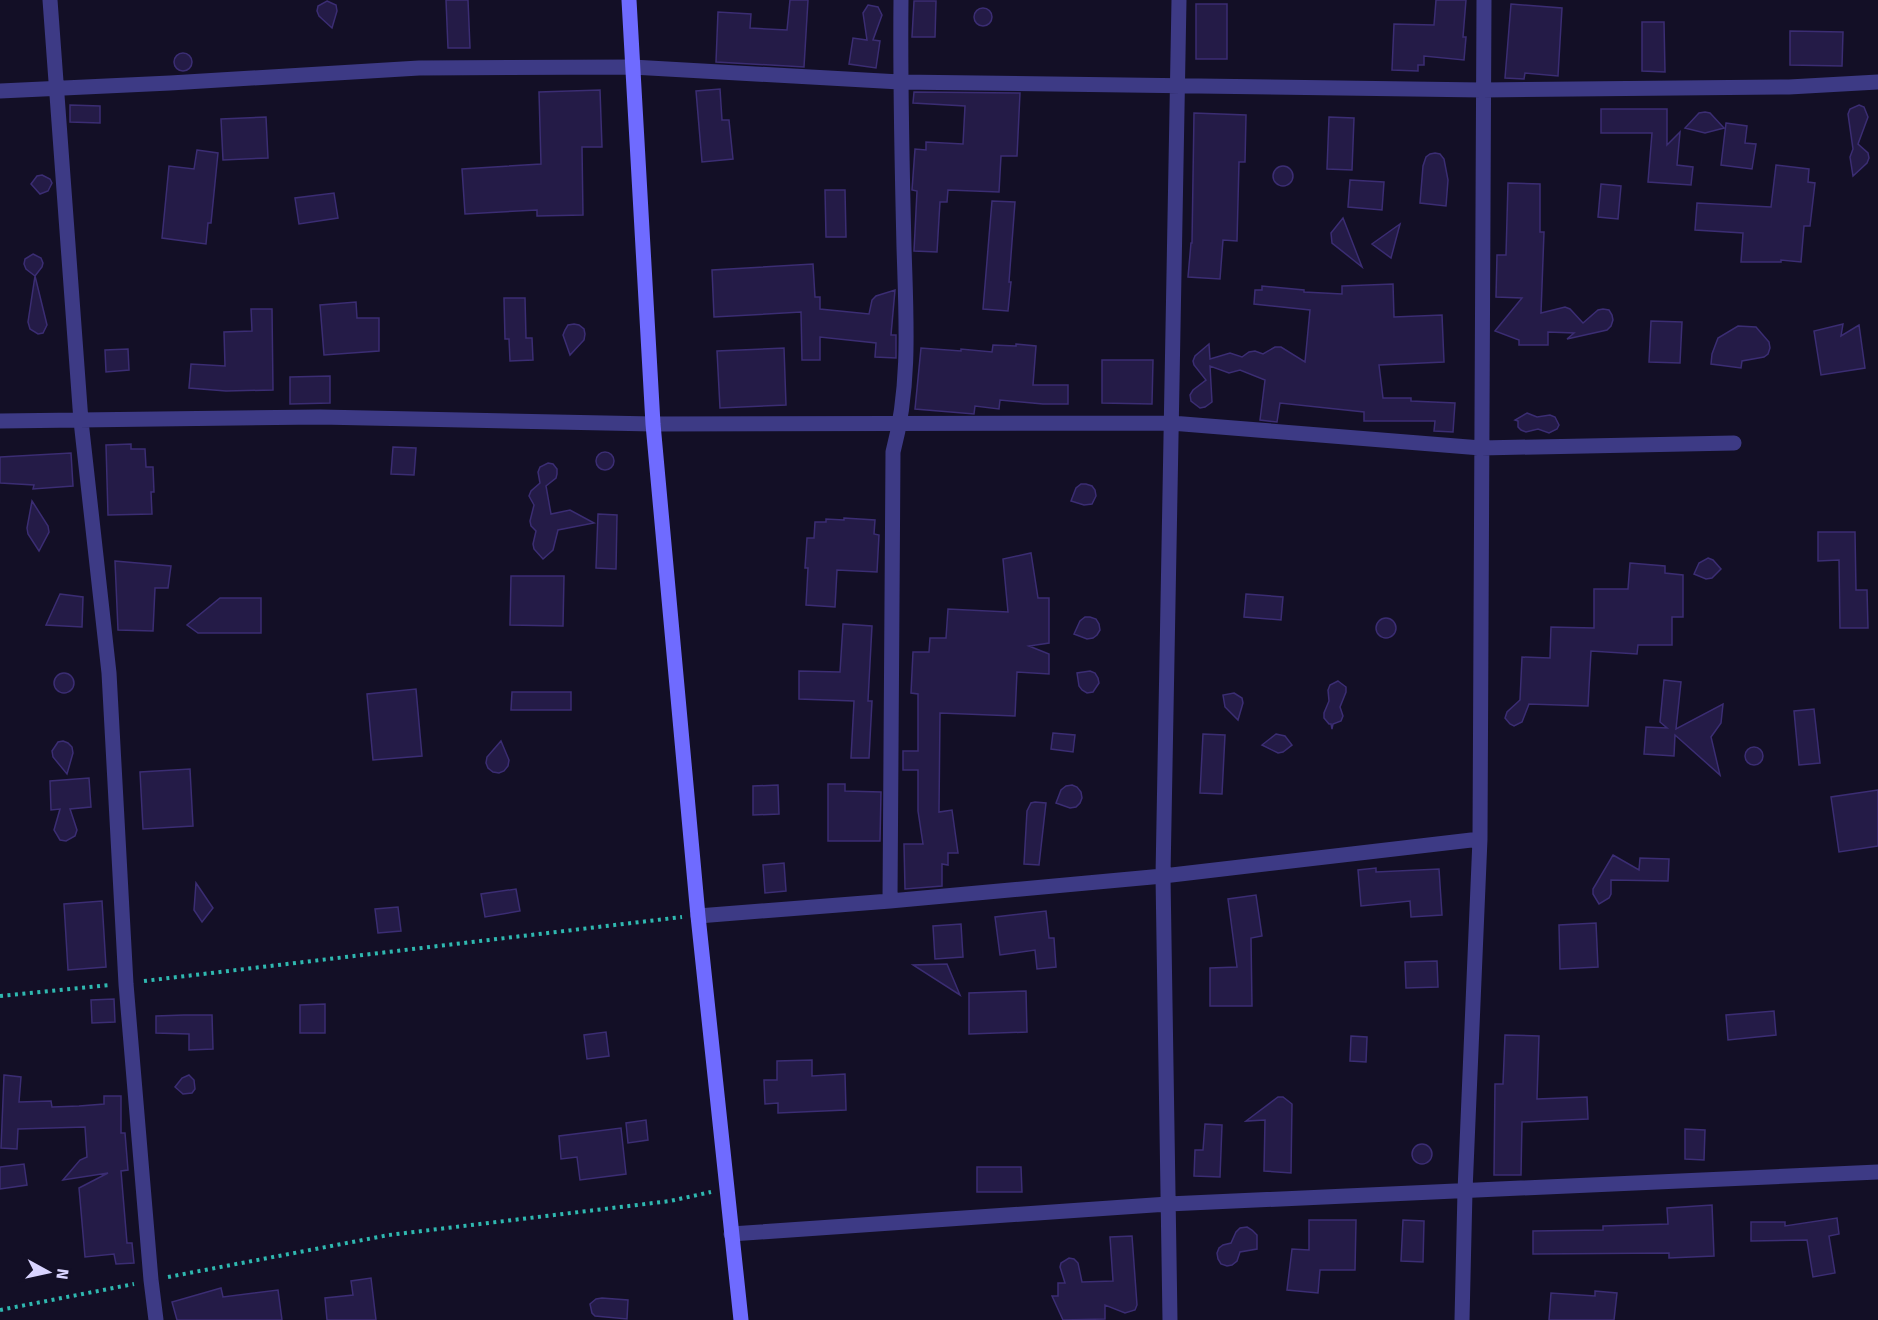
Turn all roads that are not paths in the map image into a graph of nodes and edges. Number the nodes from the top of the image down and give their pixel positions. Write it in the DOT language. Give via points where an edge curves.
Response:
graph roads {
  1 [pos="50,0"];
  2 [pos="629,0"];
  3 [pos="901,0"];
  4 [pos="1179,0"];
  5 [pos="1484,0"];
  6 [pos="632,67"];
  7 [pos="1878,81"];
  8 [pos="900,82"];
  9 [pos="1178,86"];
  10 [pos="56,87"];
  11 [pos="1482,90"];
  12 [pos="0,91"];
  13 [pos="0,421"];
  14 [pos="81,421"];
  15 [pos="901,423"];
  16 [pos="1171,423"];
  17 [pos="653,424"];
  18 [pos="1734,443"];
  19 [pos="1481,448"];
  20 [pos="1480,839"];
  21 [pos="1163,876"];
  22 [pos="890,901"];
  23 [pos="698,915"];
  24 [pos="1878,1173"];
  25 [pos="1465,1191"];
  26 [pos="1168,1204"];
  27 [pos="731,1234"];
  28 [pos="156,1320"];
  29 [pos="741,1320"];
  30 [pos="1170,1320"];
  31 [pos="1462,1320"];
  1 -- 10 [label="street"];
  2 -- 6 [label="main road"];
  3 -- 8 [label="street"];
  4 -- 9 [label="street"];
  5 -- 11 [label="street"];
  6 -- 8 [label="street"];
  6 -- 10 [label="street" via="419,68"];
  6 -- 17 [label="main road"];
  7 -- 11 [label="street" via="1790,87"];
  8 -- 9 [label="street"];
  8 -- 15 [label="street" via="907,361"];
  9 -- 11 [label="street"];
  9 -- 16 [label="street"];
  10 -- 12 [label="street"];
  10 -- 14 [label="street"];
  11 -- 19 [label="street"];
  13 -- 14 [label="street"];
  14 -- 17 [label="street" via="320,417"];
  14 -- 28 [label="street" via="109,673 126,984"];
  15 -- 16 [label="street"];
  15 -- 17 [label="street"];
  15 -- 22 [label="street" via="893,452"];
  16 -- 19 [label="street"];
  16 -- 21 [label="street"];
  17 -- 23 [label="main road"];
  18 -- 19 [label="street"];
  19 -- 20 [label="street"];
  20 -- 21 [label="street"];
  20 -- 25 [label="street"];
  21 -- 22 [label="street"];
  21 -- 26 [label="street"];
  22 -- 23 [label="street"];
  23 -- 27 [label="main road"];
  24 -- 25 [label="street"];
  25 -- 26 [label="street"];
  25 -- 31 [label="street"];
  26 -- 27 [label="street"];
  26 -- 30 [label="street"];
  27 -- 29 [label="main road"];
}
